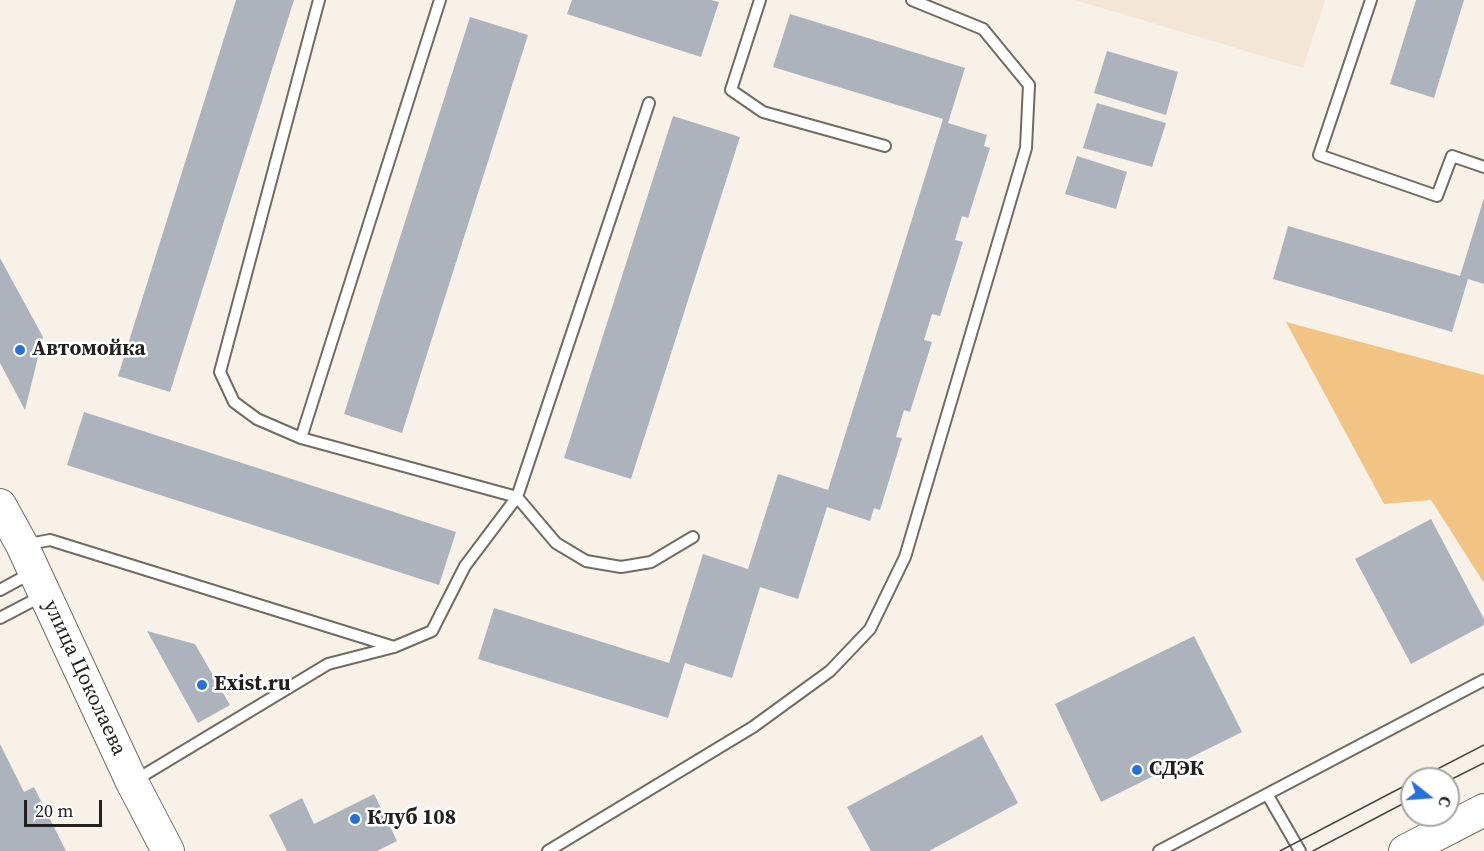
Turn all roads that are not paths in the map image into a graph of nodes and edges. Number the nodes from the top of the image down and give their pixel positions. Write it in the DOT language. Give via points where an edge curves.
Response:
graph roads {
  1 [pos="319,0"];
  2 [pos="440,0"];
  3 [pos="760,0"];
  4 [pos="912,0"];
  5 [pos="1371,0"];
  6 [pos="649,103"];
  7 [pos="885,146"];
  8 [pos="1484,167"];
  9 [pos="301,438"];
  10 [pos="517,497"];
  11 [pos="0,505"];
  12 [pos="693,537"];
  13 [pos="34,570"];
  14 [pos="0,590"];
  15 [pos="0,618"];
  16 [pos="394,647"];
  17 [pos="1484,680"];
  18 [pos="132,782"];
  19 [pos="1267,794"];
  20 [pos="1484,810"];
  21 [pos="168,851"];
  22 [pos="548,851"];
  23 [pos="1159,851"];
  24 [pos="1300,851"];
  25 [pos="1405,851"];
  1 -- 9 [label="lane" via="220,372 234,402 257,419"];
  2 -- 9 [label="lane"];
  3 -- 7 [label="lane" via="731,90 763,112"];
  4 -- 22 [label="lane" via="982,29 1029,85 1026,148 905,557 870,629 830,671 753,728"];
  5 -- 8 [label="lane" via="1319,155 1437,196 1452,156"];
  6 -- 10 [label="lane"];
  9 -- 10 [label="lane"];
  10 -- 12 [label="lane" via="556,543 585,561 621,567 651,562"];
  10 -- 16 [label="lane" via="465,566 432,631"];
  11 -- 13 [label="street, улица Цоколаева"];
  13 -- 14 [label="lane"];
  13 -- 15 [label="lane"];
  13 -- 16 [label="lane" via="50,540"];
  13 -- 18 [label="street, улица Цоколаева"];
  16 -- 18 [label="lane" via="328,664"];
  17 -- 19 [label="lane"];
  18 -- 21 [label="street, улица Цоколаева"];
  19 -- 23 [label="lane"];
  19 -- 24 [label="lane"];
  20 -- 25 [label="street"];
}
